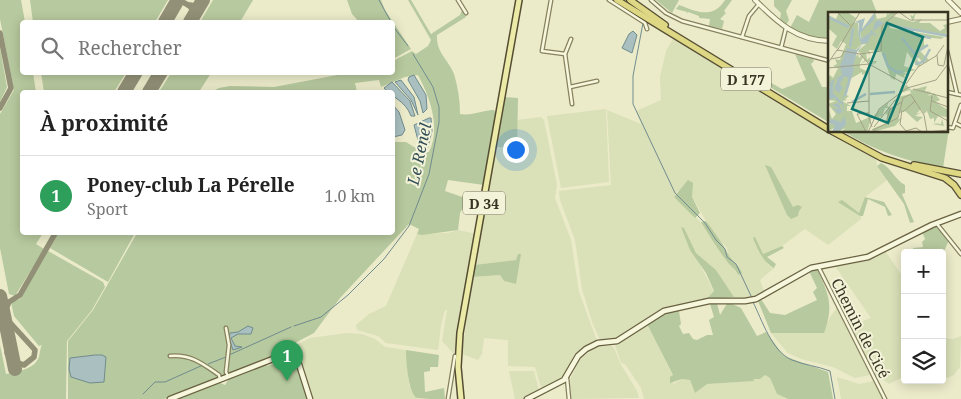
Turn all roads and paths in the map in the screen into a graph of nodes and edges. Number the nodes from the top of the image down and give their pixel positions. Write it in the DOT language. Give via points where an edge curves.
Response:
graph roads {
  1 [pos="458,0"];
  2 [pos="520,0"];
  3 [pos="551,0"];
  4 [pos="609,0"];
  5 [pos="616,0"];
  6 [pos="623,0"];
  7 [pos="630,0"];
  8 [pos="652,0"];
  9 [pos="948,0"];
  10 [pos="757,2"];
  11 [pos="466,13"];
  12 [pos="961,13"];
  13 [pos="961,19"];
  14 [pos="948,22"];
  15 [pos="669,28"];
  16 [pos="786,28"];
  17 [pos="647,29"];
  18 [pos="742,37"];
  19 [pos="571,39"];
  20 [pos="828,41"];
  21 [pos="781,48"];
  22 [pos="565,54"];
  23 [pos="948,55"];
  24 [pos="828,60"];
  25 [pos="598,81"];
  26 [pos="570,86"];
  27 [pos="959,94"];
  28 [pos="572,104"];
  29 [pos="961,105"];
  30 [pos="955,124"];
  31 [pos="961,126"];
  32 [pos="828,128"];
  33 [pos="828,128"];
  34 [pos="948,128"];
  35 [pos="835,132"];
  36 [pos="840,132"];
  37 [pos="906,166"];
  38 [pos="961,174"];
  39 [pos="961,195"];
  40 [pos="961,214"];
  41 [pos="936,223"];
  42 [pos="961,254"];
  43 [pos="818,266"];
  44 [pos="226,328"];
  45 [pos="170,356"];
  46 [pos="455,356"];
  47 [pos="227,374"];
  48 [pos="220,377"];
  49 [pos="567,378"];
  50 [pos="461,398"];
  51 [pos="170,399"];
  52 [pos="310,399"];
  53 [pos="448,399"];
  54 [pos="527,399"];
  55 [pos="569,399"];
  56 [pos="885,399"];
  1 -- 11 [label="street"];
  2 -- 50 [label="main road, D 34" via="460,333 458,367"];
  3 -- 22 [label="street" via="542,51"];
  4 -- 17 [label="street" via="645,23"];
  5 -- 32 [label="highway, D 177"];
  6 -- 15 [label="highway, D 177"];
  7 -- 15 [label="highway"];
  8 -- 18 [label="street" via="666,13 682,21"];
  9 -- 12 [label="street"];
  10 -- 16 [label="street"];
  10 -- 18 [label="street"];
  13 -- 14 [label="street"];
  15 -- 33 [label="highway, D 177"];
  16 -- 20 [label="street" via="813,40"];
  16 -- 21 [label="street"];
  18 -- 21 [label="street"];
  19 -- 22 [label="street"];
  21 -- 24 [label="street"];
  22 -- 26 [label="street"];
  23 -- 27 [label="street"];
  25 -- 26 [label="street"];
  26 -- 28 [label="street"];
  29 -- 30 [label="street"];
  30 -- 31 [label="street"];
  30 -- 34 [label="street"];
  35 -- 37 [label="highway, D 177" via="868,151"];
  36 -- 38 [label="highway" via="883,154"];
  37 -- 38 [label="highway, D 177"];
  37 -- 39 [label="highway" via="945,178"];
  40 -- 41 [label="main road"];
  41 -- 42 [label="street"];
  41 -- 43 [label="main road" via="868,257"];
  43 -- 49 [label="main road" via="753,300 709,301 664,311 617,341 598,343 586,349 578,356"];
  43 -- 56 [label="street, Chemin de Cicé"];
  44 -- 47 [label="street" via="229,345"];
  45 -- 48 [label="street" via="180,355 202,361"];
  46 -- 53 [label="street"];
  47 -- 48 [label="main road"];
  47 -- 52 [label="main road" via="293,353"];
  48 -- 51 [label="main road"];
  49 -- 54 [label="main road"];
  49 -- 55 [label="street"];
}
